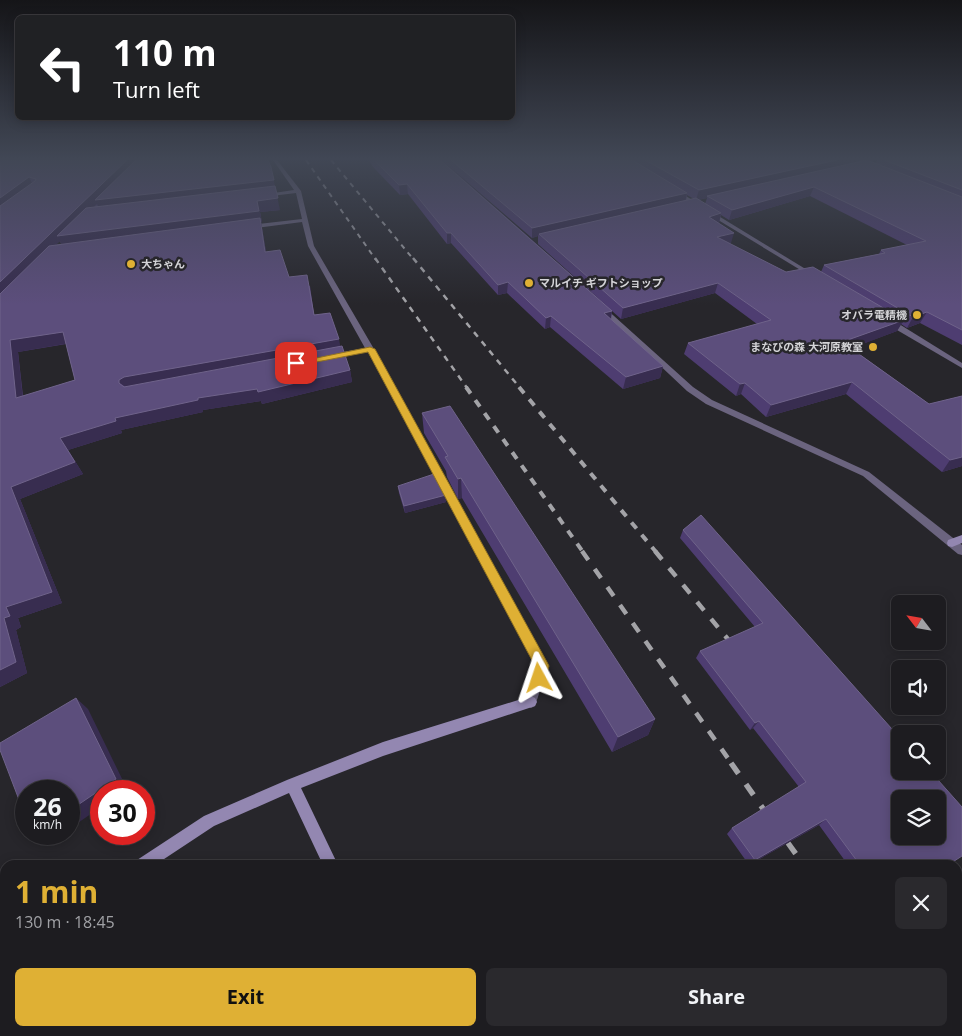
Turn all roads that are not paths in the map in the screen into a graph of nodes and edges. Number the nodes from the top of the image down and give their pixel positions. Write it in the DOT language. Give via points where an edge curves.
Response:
graph roads {
  1 [pos="302,208"];
  2 [pos="702,208"];
  3 [pos="305,220"];
  4 [pos="238,229"];
  5 [pos="820,280"];
  6 [pos="596,302"];
  7 [pos="879,316"];
  8 [pos="370,349"];
  9 [pos="322,358"];
  10 [pos="962,366"];
  11 [pos="957,541"];
  12 [pos="962,551"];
  13 [pos="292,785"];
  14 [pos="150,860"];
  15 [pos="328,860"];
  1 -- 3 [label="street"];
  2 -- 5 [label="street"];
  3 -- 4 [label="street"];
  3 -- 8 [label="street" via="311,246"];
  6 -- 11 [label="street" via="690,389 709,402 866,474"];
  7 -- 10 [label="street"];
  8 -- 9 [label="street"];
  8 -- 13 [label="street" via="542,666 530,702 383,749"];
  11 -- 12 [label="street"];
  13 -- 14 [label="street" via="209,822"];
  13 -- 15 [label="street"];
}
